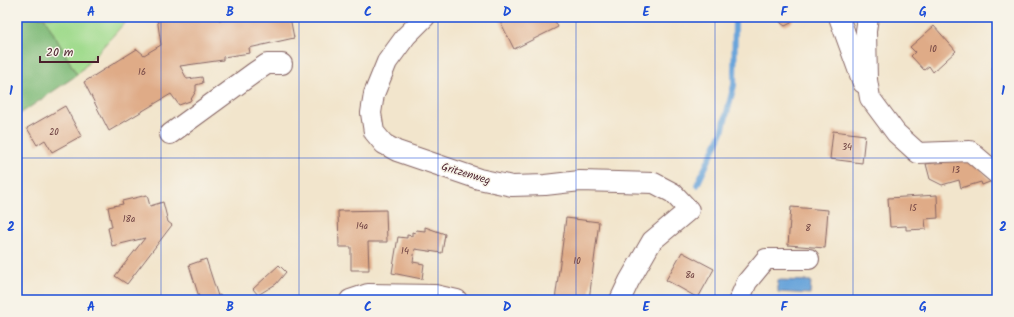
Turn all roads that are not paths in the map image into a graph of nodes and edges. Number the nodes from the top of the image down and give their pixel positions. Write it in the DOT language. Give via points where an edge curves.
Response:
graph roads {
  1 [pos="425,17"];
  2 [pos="839,17"];
  3 [pos="868,17"];
  4 [pos="282,64"];
  5 [pos="869,90"];
  6 [pos="170,134"];
  7 [pos="997,174"];
  8 [pos="810,259"];
  9 [pos="350,300"];
  10 [pos="457,300"];
  11 [pos="620,300"];
  12 [pos="739,300"];
  1 -- 11 [label="street, Gritzenweg" via="406,36 387,62 374,94 371,113 374,132 384,144 397,151 479,179 512,186 580,181 654,183 673,193 688,210 652,241"];
  2 -- 5 [label="street" via="861,81"];
  3 -- 5 [label="street" via="866,31"];
  4 -- 6 [label="street" via="267,64"];
  5 -- 7 [label="street" via="870,98 896,133 918,153 970,151"];
  8 -- 12 [label="street" via="766,259 747,282"];
  9 -- 10 [label="street" via="368,294 391,294 435,295"];
}
